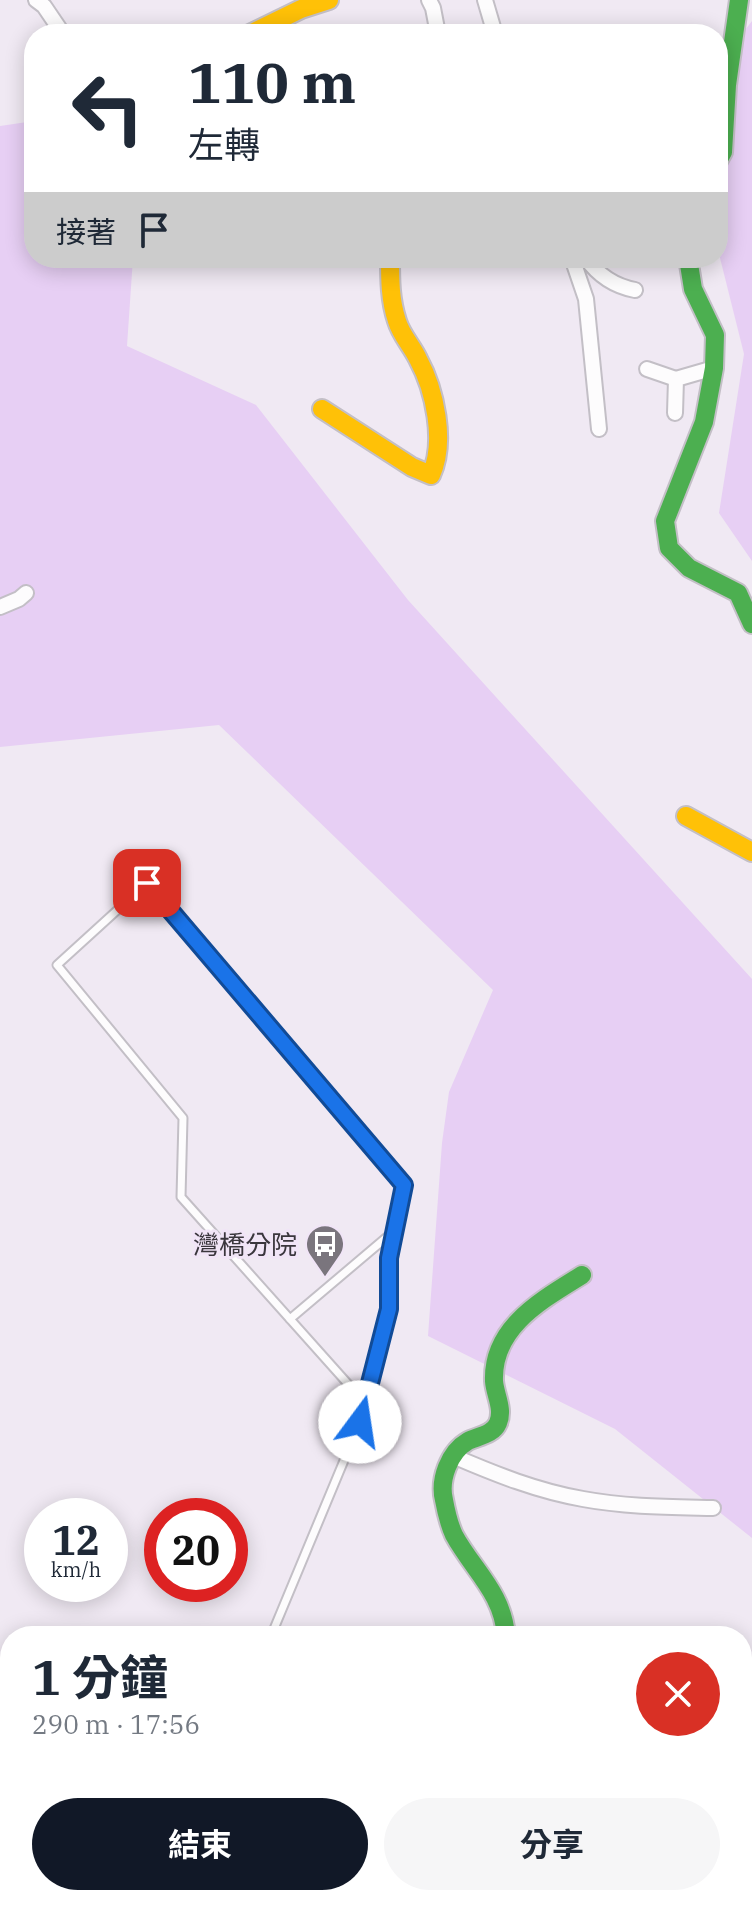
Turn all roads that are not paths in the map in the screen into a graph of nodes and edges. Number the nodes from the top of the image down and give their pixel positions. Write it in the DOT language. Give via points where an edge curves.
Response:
graph roads {
  1 [pos="36,0"];
  2 [pos="329,0"];
  3 [pos="429,0"];
  4 [pos="485,0"];
  5 [pos="739,0"];
  6 [pos="56,24"];
  7 [pos="270,24"];
  8 [pos="436,24"];
  9 [pos="492,24"];
  10 [pos="728,78"];
  11 [pos="390,268"];
  12 [pos="575,268"];
  13 [pos="593,268"];
  14 [pos="690,268"];
  15 [pos="635,290"];
  16 [pos="714,368"];
  17 [pos="647,369"];
  18 [pos="676,379"];
  19 [pos="322,409"];
  20 [pos="675,413"];
  21 [pos="599,429"];
  22 [pos="26,593"];
  23 [pos="0,607"];
  24 [pos="752,624"];
  25 [pos="686,816"];
  26 [pos="752,852"];
  27 [pos="394,1231"];
  28 [pos="582,1275"];
  29 [pos="290,1319"];
  30 [pos="365,1403"];
  31 [pos="453,1456"];
  32 [pos="713,1508"];
  33 [pos="275,1626"];
  34 [pos="506,1626"];
  1 -- 6 [label="street"];
  2 -- 7 [label="street"];
  3 -- 8 [label="street"];
  4 -- 9 [label="street"];
  5 -- 10 [label="street"];
  11 -- 19 [label="street" via="389,291 399,327 420,363 433,406 437,467 431,475 412,467"];
  12 -- 21 [label="street" via="586,299"];
  13 -- 15 [label="street" via="621,288"];
  14 -- 16 [label="street" via="693,289 715,335"];
  16 -- 18 [label="street"];
  16 -- 24 [label="street" via="704,422 665,521 669,548 689,568 738,593"];
  17 -- 18 [label="street"];
  18 -- 20 [label="street"];
  22 -- 23 [label="street"];
  25 -- 26 [label="street"];
  27 -- 29 [label="lane"];
  27 -- 29 [label="lane" via="404,1185 147,883 57,965 183,1118 181,1197"];
  27 -- 30 [label="lane" via="389,1309"];
  28 -- 31 [label="street" via="531,1306 500,1342 494,1381 499,1421 495,1430 464,1443"];
  29 -- 30 [label="lane"];
  30 -- 33 [label="lane"];
  31 -- 32 [label="street" via="514,1482 580,1499"];
  31 -- 34 [label="street" via="442,1487 453,1533 492,1587"];
}
